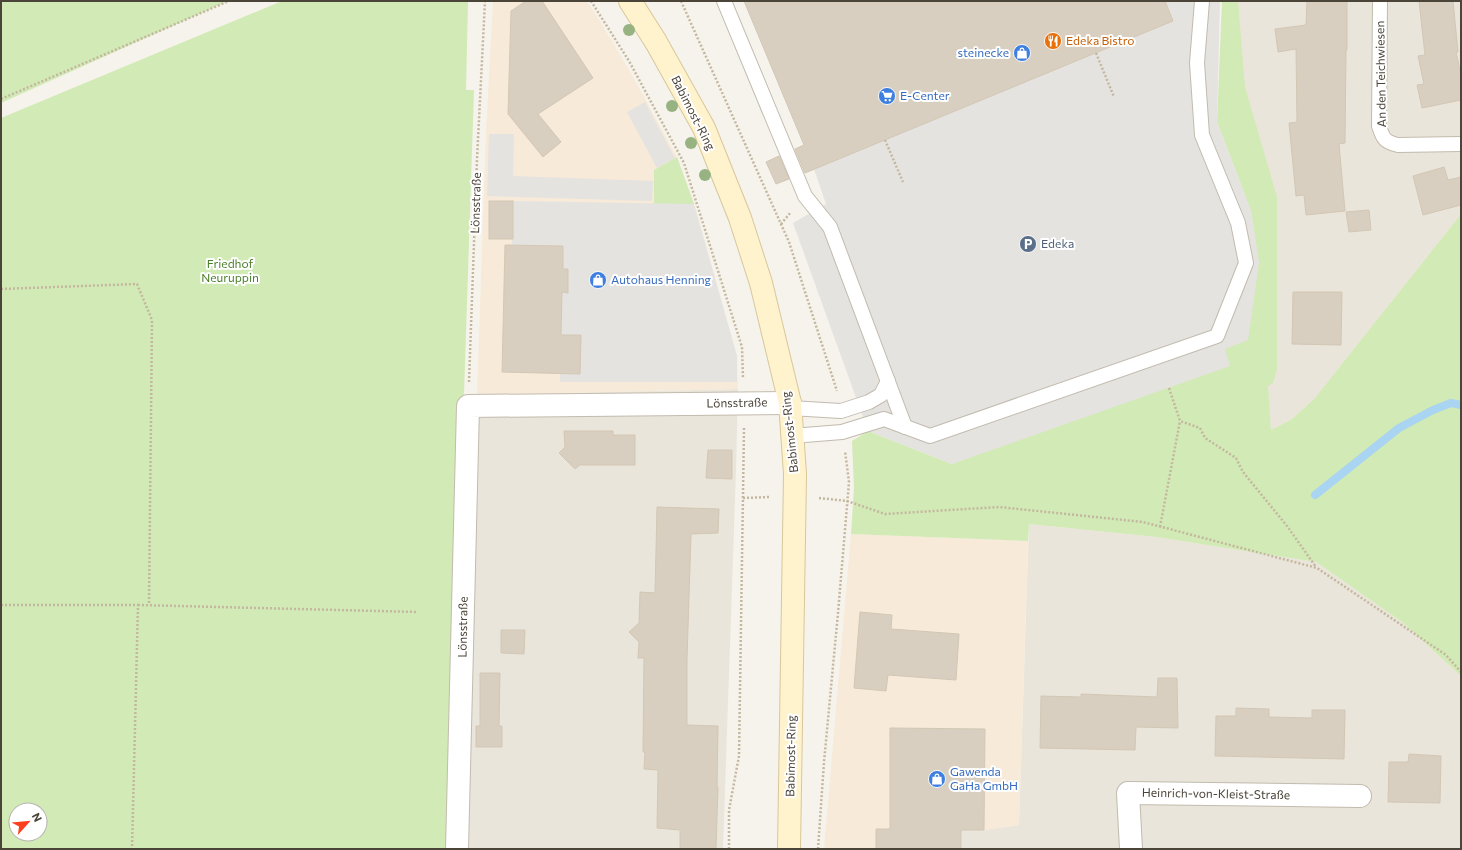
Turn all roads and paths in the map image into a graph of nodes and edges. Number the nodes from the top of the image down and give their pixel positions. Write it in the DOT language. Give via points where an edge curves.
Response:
graph roads {
  1 [pos="229,1"];
  2 [pos="485,1"];
  3 [pos="630,1"];
  4 [pos="724,1"];
  5 [pos="1202,1"];
  6 [pos="1380,1"];
  7 [pos="1096,53"];
  8 [pos="1114,97"];
  9 [pos="1,99"];
  10 [pos="885,140"];
  11 [pos="1461,144"];
  12 [pos="903,182"];
  13 [pos="1,289"];
  14 [pos="888,381"];
  15 [pos="1169,388"];
  16 [pos="790,405"];
  17 [pos="468,406"];
  18 [pos="1180,421"];
  19 [pos="905,427"];
  20 [pos="792,436"];
  21 [pos="847,501"];
  22 [pos="1160,527"];
  23 [pos="1317,568"];
  24 [pos="1,605"];
  25 [pos="138,605"];
  26 [pos="149,605"];
  27 [pos="418,612"];
  28 [pos="1461,672"];
  29 [pos="1360,796"];
  30 [pos="132,849"];
  31 [pos="457,849"];
  32 [pos="790,849"];
  33 [pos="1131,849"];
  1 -- 9 [label="path"];
  2 -- 17 [label="path, Lönsstraße"];
  3 -- 16 [label="main road, Babimost-Ring" via="704,128 740,218 760,283"];
  4 -- 14 [label="lane" via="805,196 830,227"];
  5 -- 19 [label="lane" via="1197,63 1202,135 1238,223 1246,263 1217,336 930,436"];
  6 -- 11 [label="lane, An den Teichwiesen" via="1379,126 1382,136 1388,142 1398,145"];
  7 -- 8 [label="path"];
  10 -- 12 [label="path"];
  13 -- 26 [label="path" via="136,284 152,320"];
  14 -- 16 [label="lane" via="881,395 869,402 841,411"];
  14 -- 19 [label="lane"];
  15 -- 18 [label="path"];
  16 -- 17 [label="street, Lönsstraße"];
  16 -- 20 [label="main road, Babimost-Ring"];
  17 -- 31 [label="street, Lönsstraße"];
  18 -- 22 [label="path"];
  18 -- 23 [label="path" via="1200,428 1205,438 1236,458 1243,472"];
  19 -- 20 [label="lane" via="884,419 842,432"];
  20 -- 32 [label="main road, Babimost-Ring" via="795,474"];
  21 -- 22 [label="path" via="885,514 999,508 1143,522"];
  22 -- 23 [label="path"];
  23 -- 28 [label="path" via="1446,655"];
  24 -- 25 [label="path"];
  25 -- 26 [label="path"];
  25 -- 30 [label="path"];
  26 -- 27 [label="path"];
  29 -- 33 [label="street, Heinrich-von-Kleist-Straße" via="1128,793"];
}
